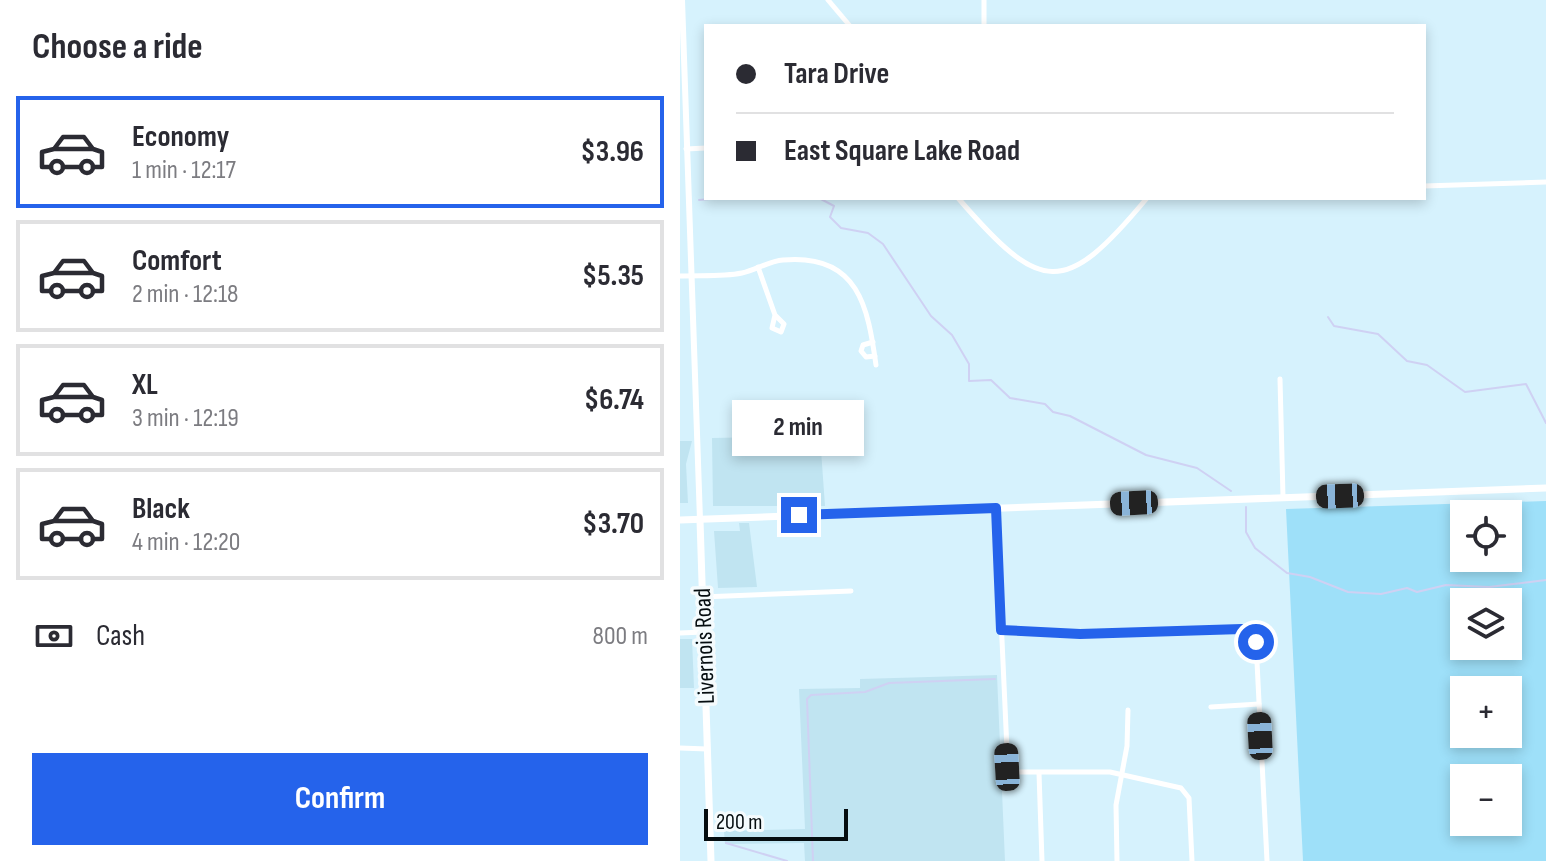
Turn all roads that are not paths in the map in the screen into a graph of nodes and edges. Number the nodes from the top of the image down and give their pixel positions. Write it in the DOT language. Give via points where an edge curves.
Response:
graph roads {
  1 [pos="682,0"];
  2 [pos="829,0"];
  3 [pos="984,0"];
  4 [pos="848,24"];
  5 [pos="984,24"];
  6 [pos="704,148"];
  7 [pos="686,149"];
  8 [pos="1546,182"];
  9 [pos="1426,186"];
  10 [pos="960,200"];
  11 [pos="1145,200"];
  12 [pos="758,267"];
  13 [pos="691,275"];
  14 [pos="680,276"];
  15 [pos="775,315"];
  16 [pos="873,342"];
  17 [pos="875,356"];
  18 [pos="876,365"];
  19 [pos="1280,379"];
  20 [pos="1546,488"];
  21 [pos="1283,497"];
  22 [pos="996,508"];
  23 [pos="680,520"];
  24 [pos="700,520"];
  25 [pos="851,591"];
  26 [pos="702,597"];
  27 [pos="1001,630"];
  28 [pos="704,632"];
  29 [pos="680,633"];
  30 [pos="1259,704"];
  31 [pos="1211,707"];
  32 [pos="1128,710"];
  33 [pos="680,748"];
  34 [pos="707,749"];
  35 [pos="1039,773"];
  36 [pos="1122,775"];
  37 [pos="711,861"];
  38 [pos="1042,861"];
  39 [pos="1117,861"];
  40 [pos="1192,861"];
  41 [pos="1267,861"];
  1 -- 7 [label="street, Livernois Road"];
  2 -- 4 [label="street"];
  3 -- 5 [label="street"];
  6 -- 7 [label="street"];
  7 -- 13 [label="street, Livernois Road"];
  8 -- 9 [label="street"];
  10 -- 11 [label="street" via="1012,256 1050,271 1091,259"];
  12 -- 13 [label="street" via="738,274"];
  12 -- 15 [label="street"];
  12 -- 16 [label="street" via="791,259 839,273 862,298"];
  13 -- 14 [label="street"];
  13 -- 24 [label="street, Livernois Road"];
  16 -- 17 [label="street"];
  16 -- 17 [label="street" via="861,351"];
  17 -- 18 [label="street"];
  19 -- 21 [label="street"];
  20 -- 21 [label="main road"];
  21 -- 22 [label="main road"];
  22 -- 24 [label="main road"];
  22 -- 27 [label="street"];
  23 -- 24 [label="main road"];
  24 -- 26 [label="main road, Livernois Road"];
  25 -- 26 [label="street"];
  26 -- 28 [label="main road, Livernois Road"];
  27 -- 30 [label="street" via="1080,634 1242,629 1256,642"];
  27 -- 35 [label="street" via="1009,773"];
  28 -- 29 [label="street"];
  28 -- 34 [label="main road, Livernois Road"];
  30 -- 31 [label="street"];
  30 -- 41 [label="street"];
  32 -- 36 [label="street"];
  33 -- 34 [label="street"];
  34 -- 37 [label="main road, Livernois Road"];
  35 -- 36 [label="street"];
  35 -- 38 [label="street"];
  36 -- 39 [label="street"];
  36 -- 40 [label="street" via="1184,790"];
}
